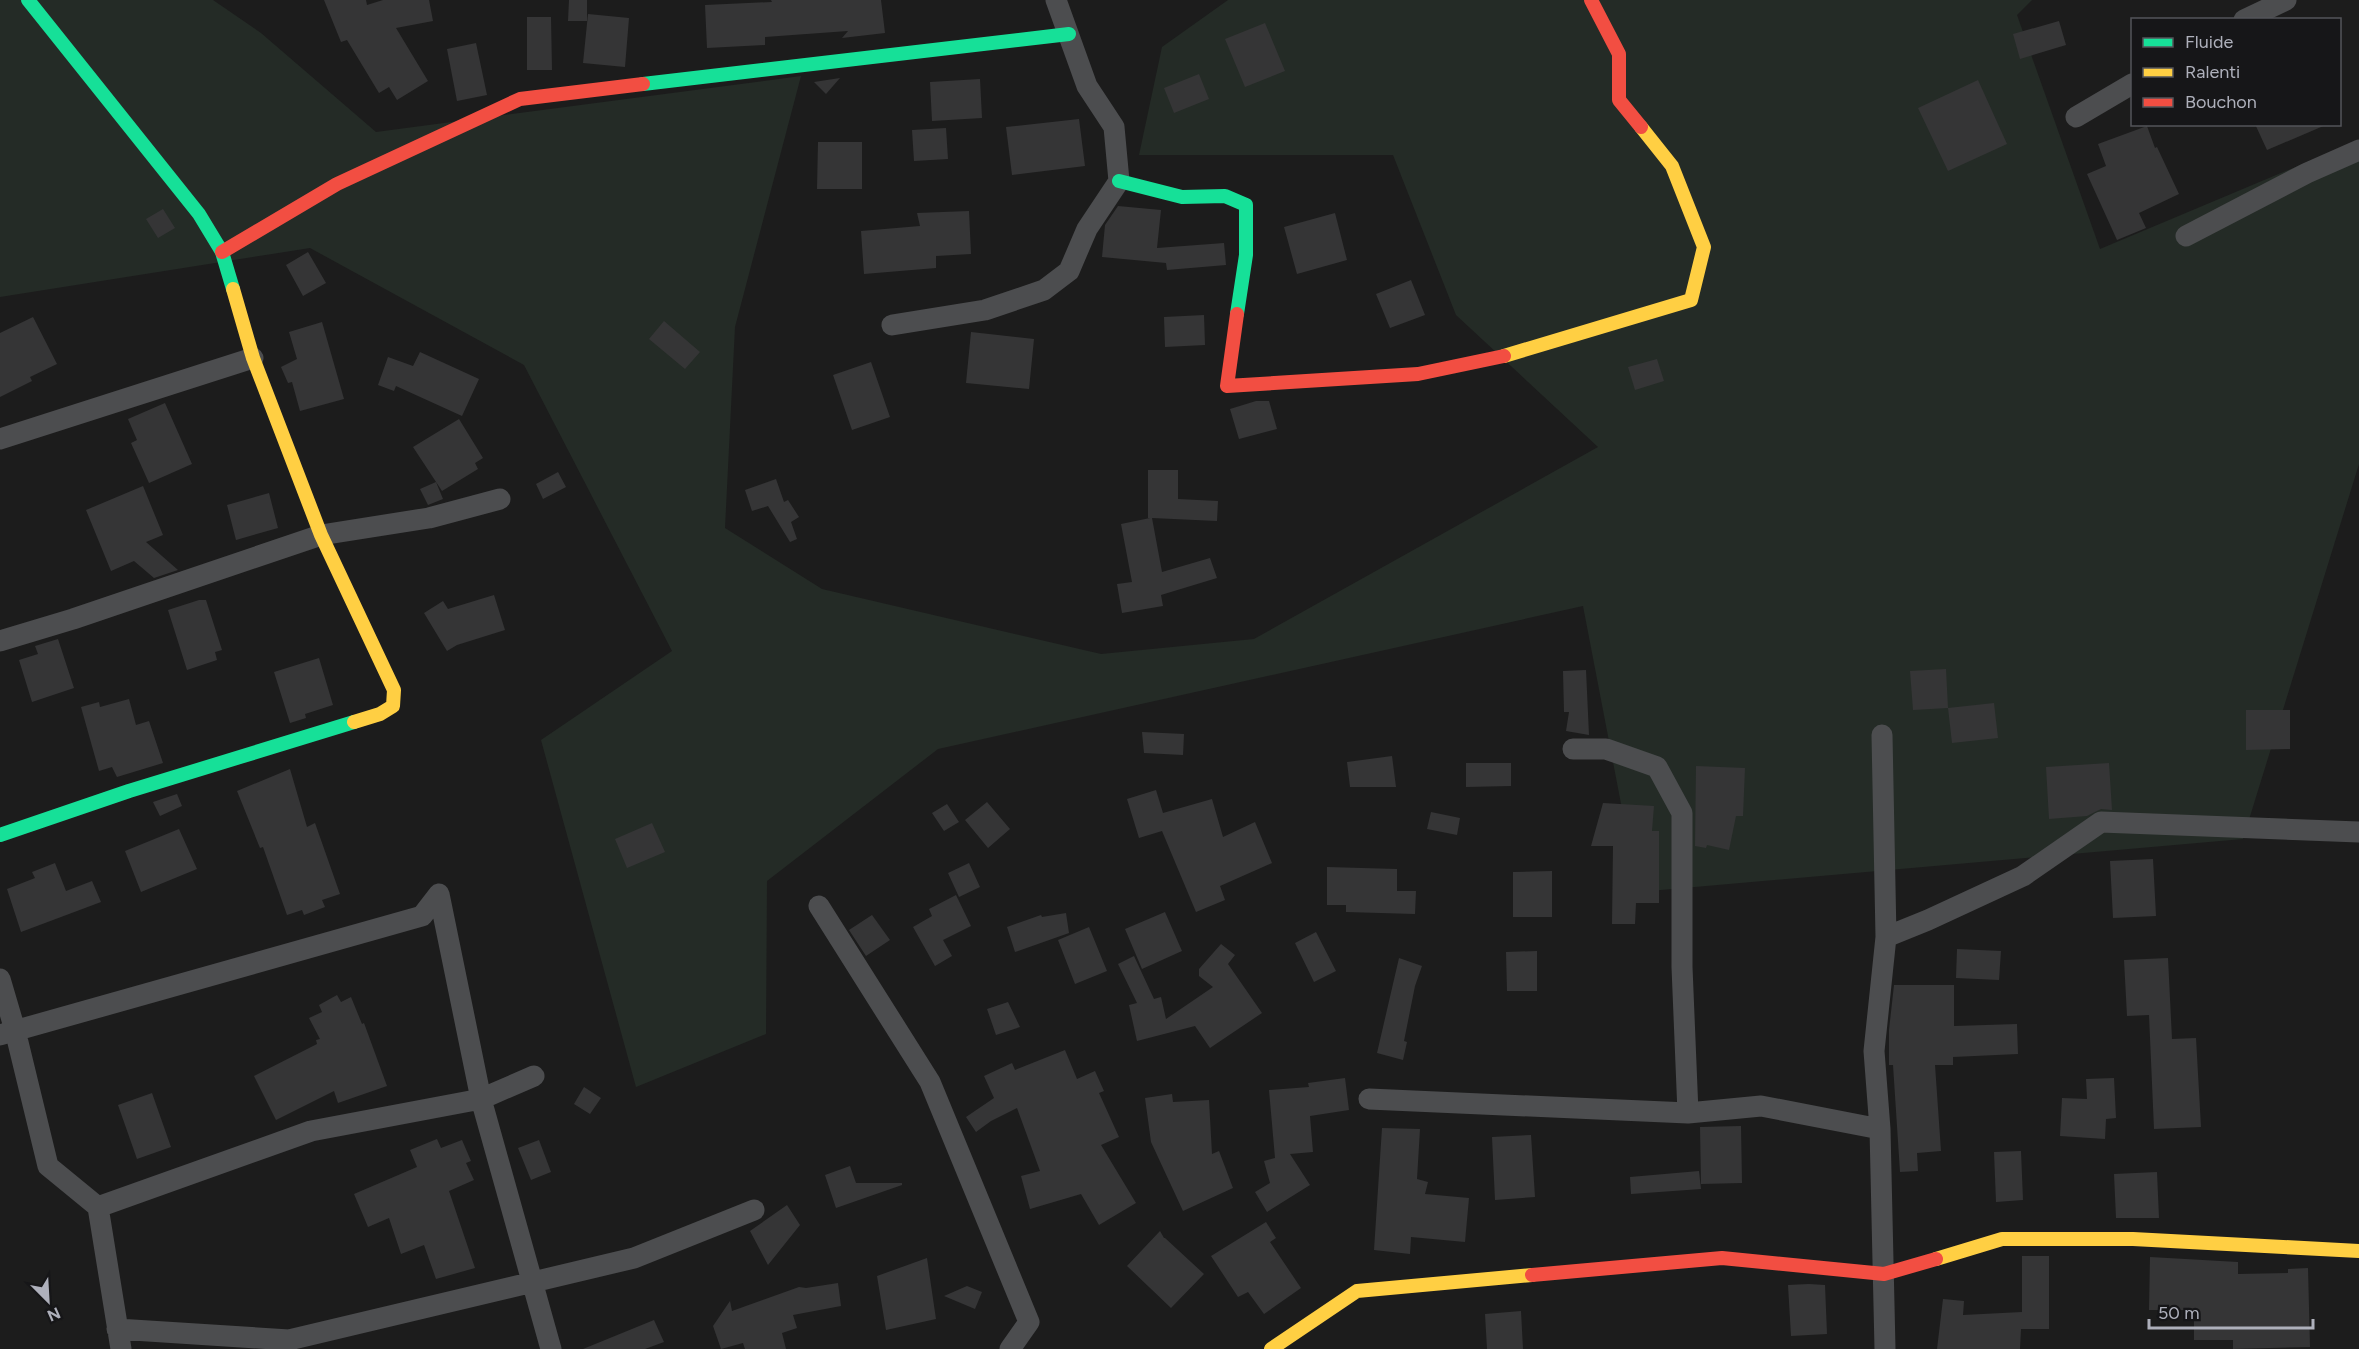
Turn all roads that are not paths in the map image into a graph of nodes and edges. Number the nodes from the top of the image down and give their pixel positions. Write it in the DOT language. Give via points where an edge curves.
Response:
graph roads {
  1 [pos="28,0"];
  2 [pos="1056,0"];
  3 [pos="1591,0"];
  4 [pos="2286,0"];
  5 [pos="2248,18"];
  6 [pos="1069,34"];
  7 [pos="2131,85"];
  8 [pos="2076,117"];
  9 [pos="2359,150"];
  10 [pos="1119,181"];
  11 [pos="2186,236"];
  12 [pos="222,252"];
  13 [pos="892,325"];
  14 [pos="253,358"];
  15 [pos="0,439"];
  16 [pos="500,499"];
  17 [pos="321,535"];
  18 [pos="0,641"];
  19 [pos="1882,735"];
  20 [pos="1573,749"];
  21 [pos="2359,832"];
  22 [pos="0,835"];
  23 [pos="819,906"];
  24 [pos="1886,937"];
  25 [pos="0,979"];
  26 [pos="7,1033"];
  27 [pos="534,1076"];
  28 [pos="481,1099"];
  29 [pos="1369,1099"];
  30 [pos="1688,1113"];
  31 [pos="1880,1129"];
  32 [pos="98,1207"];
  33 [pos="754,1210"];
  34 [pos="2359,1251"];
  35 [pos="1884,1274"];
  36 [pos="532,1282"];
  37 [pos="119,1339"];
  38 [pos="551,1349"];
  39 [pos="1010,1349"];
  40 [pos="1270,1349"];
  41 [pos="1885,1349"];
  1 -- 12 [label="street" via="199,214"];
  2 -- 6 [label="street"];
  3 -- 10 [label="street" via="1620,54 1619,100 1672,166 1704,247 1691,300 1518,353 1418,374 1227,386 1246,255 1246,205 1225,196 1182,196"];
  4 -- 5 [label="street"];
  6 -- 10 [label="street" via="1087,86 1114,127"];
  6 -- 12 [label="street" via="520,99 337,184"];
  7 -- 8 [label="street"];
  9 -- 11 [label="street"];
  10 -- 13 [label="street" via="1087,229 1070,271 1044,290 985,310"];
  12 -- 14 [label="street"];
  14 -- 15 [label="street"];
  14 -- 17 [label="street"];
  16 -- 17 [label="street" via="429,518"];
  17 -- 18 [label="street"];
  17 -- 22 [label="street" via="394,690 393,706 380,714"];
  19 -- 24 [label="street"];
  20 -- 30 [label="street" via="1605,749 1657,768 1682,813 1682,967"];
  21 -- 24 [label="street" via="2101,822 2023,876"];
  23 -- 39 [label="street" via="930,1082 1029,1322"];
  24 -- 31 [label="street" via="1874,1051"];
  25 -- 26 [label="street"];
  26 -- 28 [label="street" via="422,916 439,894"];
  26 -- 32 [label="street" via="48,1166"];
  27 -- 28 [label="street"];
  28 -- 32 [label="street" via="311,1131"];
  28 -- 36 [label="street"];
  29 -- 30 [label="street"];
  30 -- 31 [label="street" via="1761,1107"];
  31 -- 35 [label="street"];
  32 -- 37 [label="street"];
  33 -- 36 [label="street" via="634,1258"];
  34 -- 35 [label="street" via="2133,1239 2002,1239"];
  35 -- 40 [label="street" via="1722,1258 1357,1291"];
  35 -- 41 [label="street"];
  36 -- 37 [label="street" via="289,1340"];
  36 -- 38 [label="street"];
}
